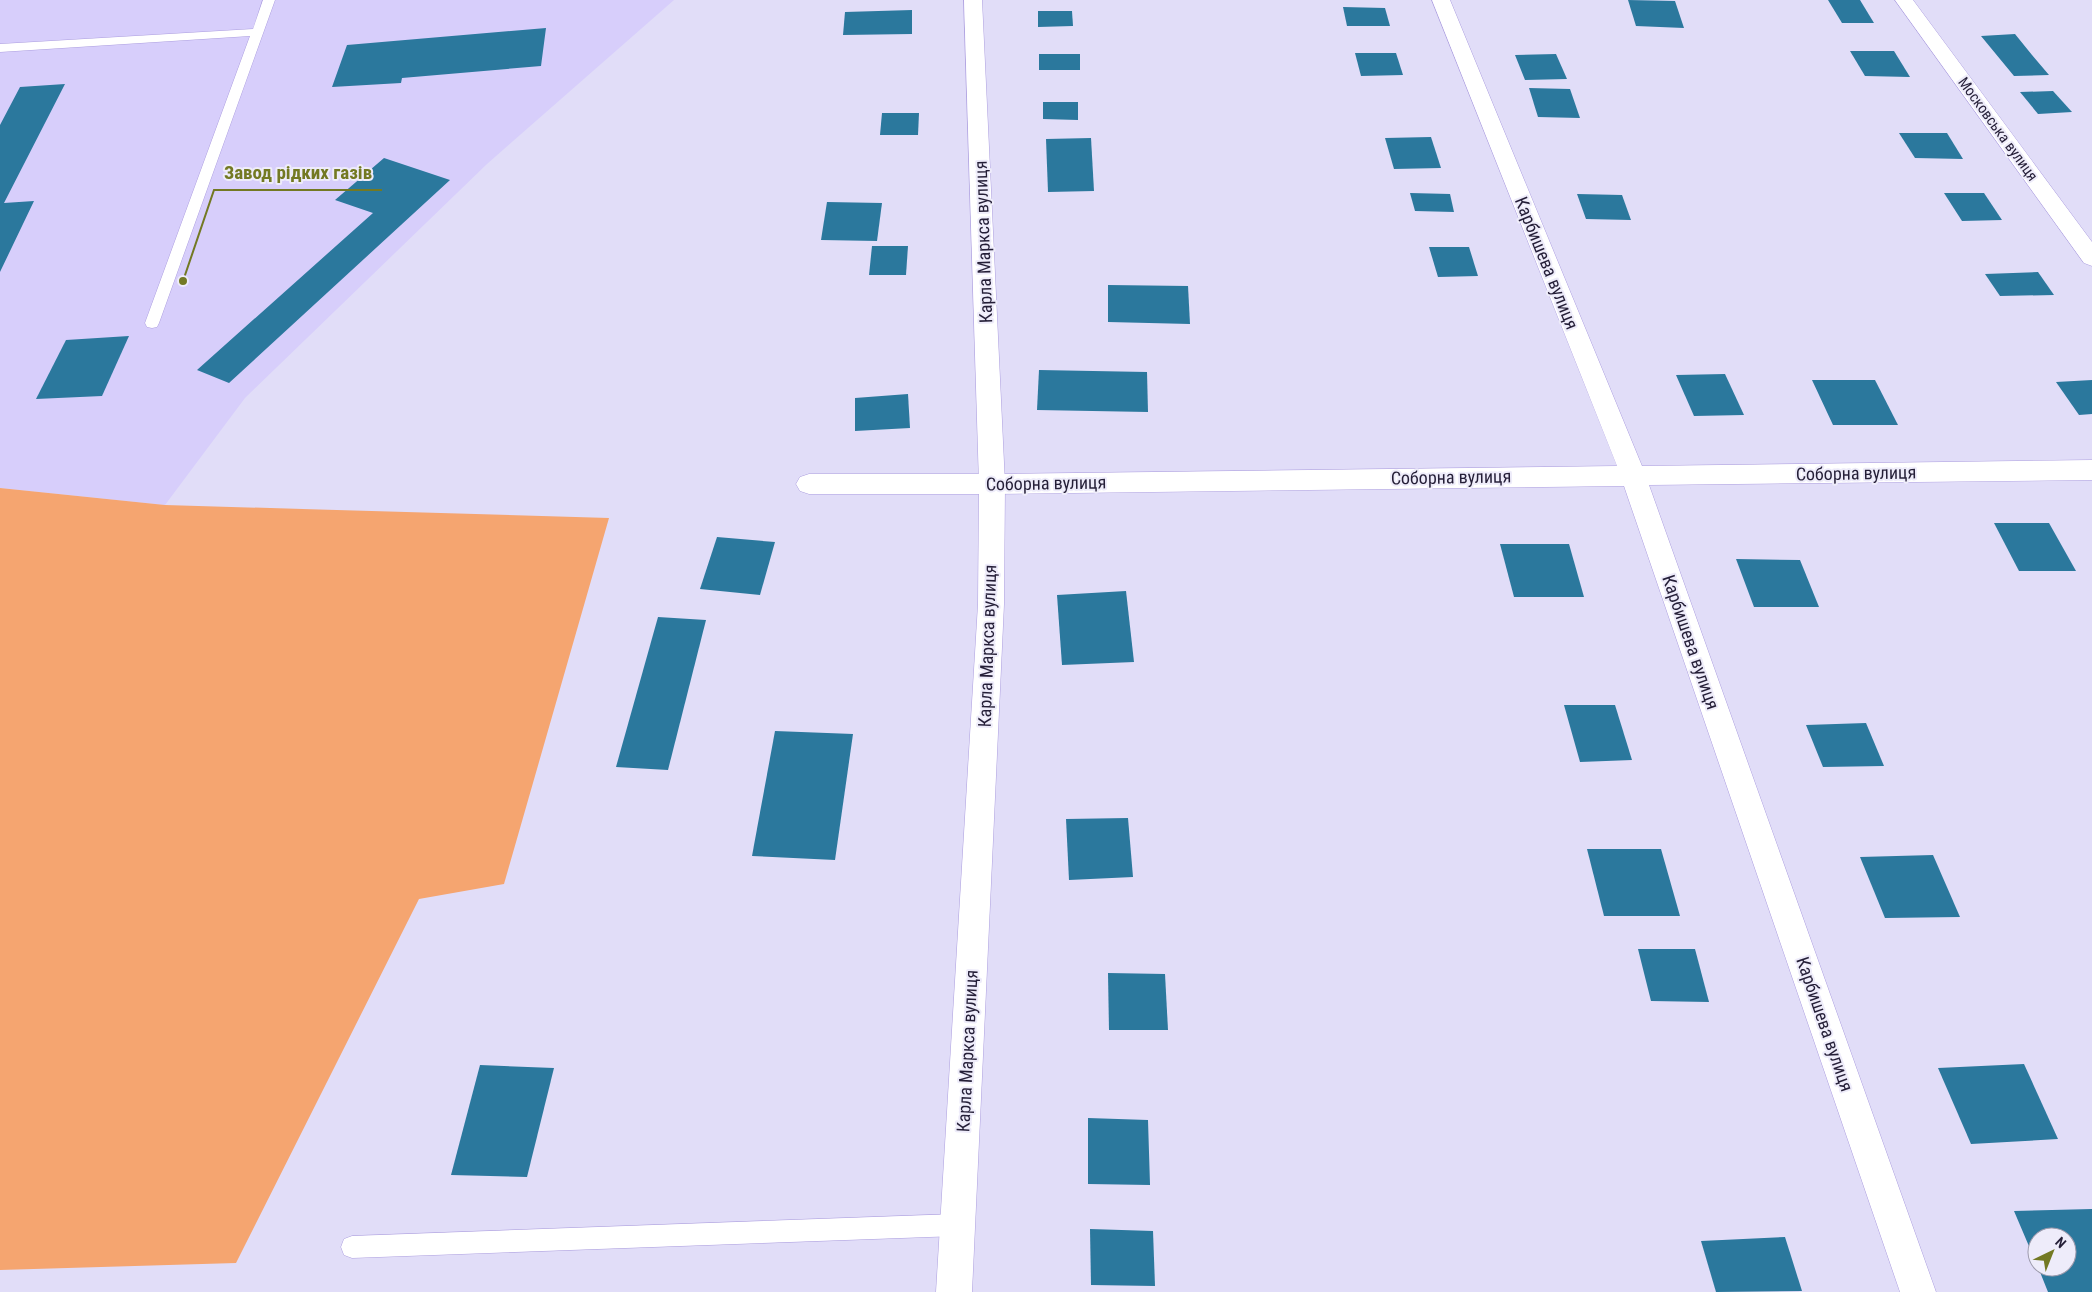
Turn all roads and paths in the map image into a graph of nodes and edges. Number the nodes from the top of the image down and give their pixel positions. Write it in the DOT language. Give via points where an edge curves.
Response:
graph roads {
  1 [pos="269,0"];
  2 [pos="973,0"];
  3 [pos="1441,0"];
  4 [pos="1904,0"];
  5 [pos="257,32"];
  6 [pos="0,48"];
  7 [pos="2092,258"];
  8 [pos="152,323"];
  9 [pos="2092,470"];
  10 [pos="1633,475"];
  11 [pos="809,484"];
  12 [pos="992,484"];
  13 [pos="957,1225"];
  14 [pos="352,1247"];
  15 [pos="954,1292"];
  16 [pos="1918,1292"];
  1 -- 5 [label="lane"];
  2 -- 12 [label="street, Карла Маркса вулиця"];
  3 -- 10 [label="street, Карбишева вулиця"];
  4 -- 7 [label="street, Московська вулиця"];
  5 -- 6 [label="lane"];
  5 -- 8 [label="lane"];
  9 -- 10 [label="street, Соборна вулиця"];
  10 -- 12 [label="street, Соборна вулиця"];
  10 -- 16 [label="street, Карбишева вулиця"];
  11 -- 12 [label="street, Соборна вулиця"];
  12 -- 13 [label="street, Карла Маркса вулиця" via="991,604"];
  13 -- 14 [label="lane"];
  13 -- 15 [label="street, Карла Маркса вулиця"];
}
